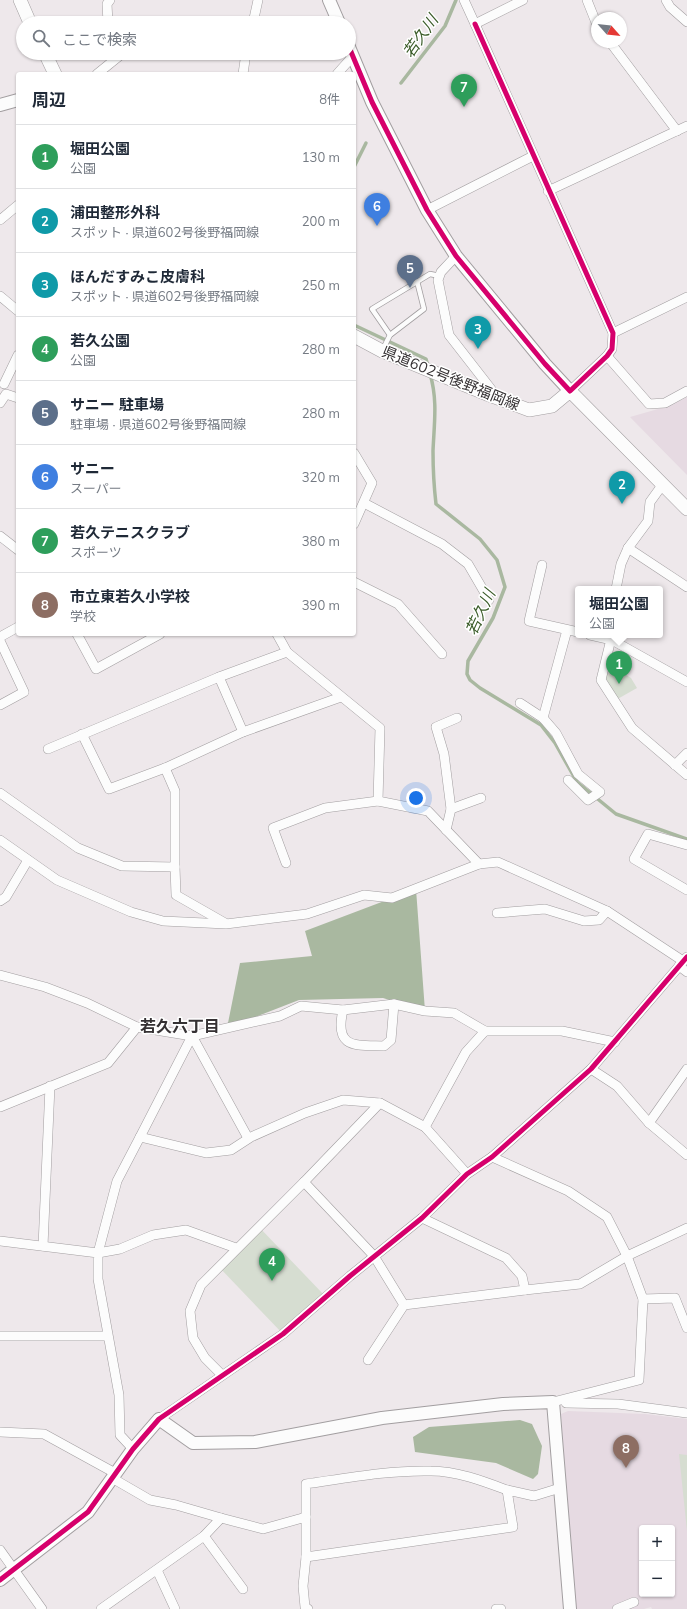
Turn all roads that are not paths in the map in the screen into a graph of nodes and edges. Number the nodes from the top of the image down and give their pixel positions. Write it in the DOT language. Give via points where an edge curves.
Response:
graph roads {
  1 [pos="20,0"];
  2 [pos="110,0"];
  3 [pos="258,0"];
  4 [pos="329,0"];
  5 [pos="464,0"];
  6 [pos="523,0"];
  7 [pos="587,0"];
  8 [pos="666,0"];
  9 [pos="687,9"];
  10 [pos="592,12"];
  11 [pos="27,16"];
  12 [pos="108,16"];
  13 [pos="255,16"];
  14 [pos="336,16"];
  15 [pos="684,19"];
  16 [pos="474,24"];
  17 [pos="615,48"];
  18 [pos="48,60"];
  19 [pos="114,60"];
  20 [pos="245,60"];
  21 [pos="346,60"];
  22 [pos="355,60"];
  23 [pos="54,72"];
  24 [pos="99,72"];
  25 [pos="243,72"];
  26 [pos="338,72"];
  27 [pos="16,101"];
  28 [pos="0,105"];
  29 [pos="687,126"];
  30 [pos="677,131"];
  31 [pos="533,156"];
  32 [pos="548,191"];
  33 [pos="16,207"];
  34 [pos="427,210"];
  35 [pos="0,220"];
  36 [pos="456,256"];
  37 [pos="440,276"];
  38 [pos="417,281"];
  39 [pos="0,296"];
  40 [pos="687,297"];
  41 [pos="16,309"];
  42 [pos="613,333"];
  43 [pos="390,335"];
  44 [pos="356,337"];
  45 [pos="382,350"];
  46 [pos="607,356"];
  47 [pos="16,358"];
  48 [pos="2,383"];
  49 [pos="570,391"];
  50 [pos="687,391"];
  51 [pos="6,394"];
  52 [pos="489,395"];
  53 [pos="16,397"];
  54 [pos="0,403"];
  55 [pos="356,456"];
  56 [pos="663,484"];
  57 [pos="364,503"];
  58 [pos="687,509"];
  59 [pos="356,520"];
  60 [pos="0,536"];
  61 [pos="16,548"];
  62 [pos="628,548"];
  63 [pos="542,565"];
  64 [pos="356,583"];
  65 [pos="617,586"];
  66 [pos="687,587"];
  67 [pos="488,600"];
  68 [pos="16,628"];
  69 [pos="567,630"];
  70 [pos="575,631"];
  71 [pos="78,636"];
  72 [pos="156,636"];
  73 [pos="278,636"];
  74 [pos="0,637"];
  75 [pos="612,638"];
  76 [pos="0,641"];
  77 [pos="287,652"];
  78 [pos="442,654"];
  79 [pos="219,677"];
  80 [pos="687,682"];
  81 [pos="341,697"];
  82 [pos="520,703"];
  83 [pos="0,705"];
  84 [pos="457,718"];
  85 [pos="543,718"];
  86 [pos="243,732"];
  87 [pos="82,734"];
  88 [pos="48,749"];
  89 [pos="687,753"];
  90 [pos="675,765"];
  91 [pos="165,768"];
  92 [pos="687,775"];
  93 [pos="568,780"];
  94 [pos="0,793"];
  95 [pos="481,798"];
  96 [pos="378,801"];
  97 [pos="451,809"];
  98 [pos="446,830"];
  99 [pos="0,840"];
  100 [pos="687,845"];
  101 [pos="28,860"];
  102 [pos="286,863"];
  103 [pos="479,864"];
  104 [pos="175,867"];
  105 [pos="687,890"];
  106 [pos="0,901"];
  107 [pos="607,911"];
  108 [pos="497,913"];
  109 [pos="226,924"];
  110 [pos="683,962"];
  111 [pos="687,972"];
  112 [pos="0,975"];
  113 [pos="394,1004"];
  114 [pos="342,1010"];
  115 [pos="137,1027"];
  116 [pos="485,1031"];
  117 [pos="192,1036"];
  118 [pos="615,1042"];
  119 [pos="591,1069"];
  120 [pos="687,1069"];
  121 [pos="50,1086"];
  122 [pos="380,1103"];
  123 [pos="0,1107"];
  124 [pos="649,1123"];
  125 [pos="425,1127"];
  126 [pos="140,1137"];
  127 [pos="248,1138"];
  128 [pos="687,1155"];
  129 [pos="492,1157"];
  130 [pos="467,1174"];
  131 [pos="304,1182"];
  132 [pos="422,1218"];
  133 [pos="687,1228"];
  134 [pos="0,1241"];
  135 [pos="43,1246"];
  136 [pos="236,1248"];
  137 [pos="98,1253"];
  138 [pos="374,1256"];
  139 [pos="627,1256"];
  140 [pos="525,1290"];
  141 [pos="643,1299"];
  142 [pos="404,1305"];
  143 [pos="687,1328"];
  144 [pos="0,1336"];
  145 [pos="107,1336"];
  146 [pos="368,1360"];
  147 [pos="222,1375"];
  148 [pos="553,1402"];
  149 [pos="687,1413"];
  150 [pos="159,1419"];
  151 [pos="0,1432"];
  152 [pos="133,1448"];
  153 [pos="114,1475"];
  154 [pos="560,1488"];
  155 [pos="507,1490"];
  156 [pos="306,1517"];
  157 [pos="221,1518"];
  158 [pos="204,1536"];
  159 [pos="0,1550"];
  160 [pos="306,1557"];
  161 [pos="13,1570"];
  162 [pos="157,1570"];
  163 [pos="0,1580"];
  164 [pos="243,1589"];
  165 [pos="634,1602"];
  166 [pos="305,1608"];
  167 [pos="42,1609"];
  168 [pos="101,1609"];
  169 [pos="175,1609"];
  170 [pos="496,1609"];
  171 [pos="501,1609"];
  172 [pos="570,1609"];
  173 [pos="617,1609"];
  1 -- 11 [label="main road"];
  2 -- 12 [label="street" via="107,4"];
  3 -- 13 [label="street"];
  4 -- 14 [label="street"];
  5 -- 16 [label="street"];
  6 -- 16 [label="street"];
  7 -- 10 [label="street"];
  8 -- 15 [label="street"];
  9 -- 15 [label="street"];
  16 -- 31 [label="street"];
  17 -- 30 [label="street"];
  18 -- 23 [label="main road"];
  19 -- 24 [label="street"];
  20 -- 25 [label="street"];
  21 -- 26 [label="street"];
  22 -- 34 [label="street" via="372,102"];
  27 -- 28 [label="street"];
  29 -- 30 [label="street"];
  30 -- 32 [label="street"];
  31 -- 32 [label="street"];
  31 -- 34 [label="street"];
  32 -- 42 [label="street"];
  33 -- 35 [label="street"];
  34 -- 36 [label="street"];
  36 -- 37 [label="street"];
  36 -- 49 [label="street"];
  37 -- 38 [label="lane" via="430,274"];
  37 -- 52 [label="street" via="438,280 449,335 491,389"];
  38 -- 43 [label="lane" via="424,309"];
  38 -- 43 [label="lane" via="372,309"];
  39 -- 41 [label="street"];
  40 -- 42 [label="street"];
  42 -- 46 [label="street" via="612,349"];
  43 -- 45 [label="lane"];
  44 -- 45 [label="main road, 県道602号後野福岡線"];
  45 -- 52 [label="main road, 県道602号後野福岡線"];
  46 -- 49 [label="street"];
  46 -- 50 [label="street" via="649,404 665,403"];
  47 -- 48 [label="street"];
  48 -- 51 [label="street"];
  49 -- 52 [label="main road, 県道602号後野福岡線" via="552,406 528,410"];
  49 -- 56 [label="main road"];
  51 -- 53 [label="street"];
  51 -- 54 [label="street"];
  55 -- 57 [label="street" via="372,483"];
  56 -- 58 [label="main road"];
  56 -- 62 [label="street" via="650,502 648,521"];
  57 -- 59 [label="street"];
  57 -- 67 [label="street" via="442,544 468,564"];
  60 -- 61 [label="street"];
  62 -- 65 [label="street" via="621,564"];
  62 -- 66 [label="street"];
  63 -- 69 [label="street" via="528,621"];
  64 -- 78 [label="street" via="398,604"];
  68 -- 74 [label="street"];
  69 -- 70 [label="street"];
  69 -- 85 [label="street"];
  71 -- 72 [label="street" via="96,669"];
  73 -- 77 [label="street"];
  75 -- 80 [label="street"];
  75 -- 90 [label="street" via="601,680 632,728"];
  76 -- 83 [label="street" via="24,692"];
  77 -- 79 [label="street"];
  77 -- 81 [label="street"];
  79 -- 86 [label="street"];
  79 -- 87 [label="street"];
  81 -- 86 [label="street"];
  81 -- 96 [label="street" via="380,728"];
  82 -- 85 [label="street"];
  84 -- 97 [label="street" via="436,727 444,754"];
  85 -- 93 [label="street" via="556,733 578,774 600,792 588,800"];
  86 -- 91 [label="street"];
  87 -- 88 [label="street"];
  87 -- 91 [label="street" via="110,789"];
  89 -- 90 [label="street"];
  90 -- 92 [label="street"];
  91 -- 104 [label="street" via="175,791"];
  94 -- 104 [label="street" via="78,848 122,866"];
  95 -- 97 [label="street"];
  96 -- 98 [label="street" via="428,811"];
  96 -- 102 [label="street" via="325,808 273,828"];
  97 -- 98 [label="street"];
  98 -- 103 [label="street"];
  99 -- 101 [label="street"];
  100 -- 105 [label="street" via="648,834 634,859"];
  101 -- 106 [label="street" via="6,897"];
  101 -- 109 [label="street" via="57,880 131,912 163,921"];
  103 -- 107 [label="street" via="498,862"];
  103 -- 109 [label="street" via="392,898 364,895 307,914"];
  104 -- 109 [label="street" via="176,895"];
  107 -- 108 [label="street" via="599,920 584,921 545,909"];
  107 -- 110 [label="street"];
  110 -- 111 [label="street"];
  110 -- 118 [label="street"];
  112 -- 115 [label="street" via="46,987"];
  113 -- 114 [label="street"];
  113 -- 114 [label="street" via="391,1040 384,1046 352,1045 343,1038 340,1021"];
  113 -- 116 [label="street" via="425,1011 454,1013"];
  114 -- 117 [label="street" via="300,1006 280,1016"];
  115 -- 117 [label="street"];
  115 -- 121 [label="street" via="108,1063"];
  116 -- 118 [label="street" via="562,1031"];
  116 -- 125 [label="street" via="466,1052"];
  117 -- 126 [label="street"];
  117 -- 127 [label="street"];
  118 -- 119 [label="street"];
  119 -- 124 [label="street" via="617,1086"];
  119 -- 129 [label="street"];
  120 -- 124 [label="street"];
  121 -- 123 [label="street"];
  121 -- 135 [label="street"];
  122 -- 125 [label="street"];
  122 -- 127 [label="street" via="343,1100 305,1113"];
  122 -- 131 [label="street"];
  124 -- 128 [label="street"];
  125 -- 130 [label="street"];
  126 -- 127 [label="street" via="206,1153 231,1150"];
  126 -- 137 [label="street" via="117,1181"];
  129 -- 130 [label="street"];
  129 -- 139 [label="street" via="568,1191 607,1217"];
  130 -- 132 [label="street"];
  131 -- 136 [label="street"];
  131 -- 138 [label="street"];
  132 -- 138 [label="street"];
  132 -- 140 [label="street" via="506,1258 522,1276"];
  133 -- 139 [label="street"];
  134 -- 135 [label="street"];
  135 -- 137 [label="street"];
  136 -- 137 [label="street" via="186,1230 153,1235 120,1249"];
  136 -- 147 [label="street" via="200,1285 190,1311 193,1338 205,1358"];
  137 -- 145 [label="street" via="98,1279"];
  138 -- 142 [label="street"];
  138 -- 147 [label="street" via="283,1334"];
  139 -- 140 [label="street" via="580,1284"];
  139 -- 141 [label="street"];
  140 -- 142 [label="street"];
  141 -- 143 [label="street" via="675,1298"];
  141 -- 148 [label="street" via="639,1380"];
  142 -- 146 [label="street"];
  144 -- 145 [label="street"];
  145 -- 152 [label="street" via="120,1395 120,1435"];
  147 -- 150 [label="street"];
  148 -- 149 [label="street" via="618,1404"];
  148 -- 150 [label="street" via="503,1404 382,1418 255,1442 193,1442"];
  148 -- 154 [label="street"];
  150 -- 152 [label="street"];
  151 -- 153 [label="street" via="44,1434"];
  152 -- 153 [label="street"];
  153 -- 157 [label="street" via="150,1500"];
  153 -- 161 [label="street" via="88,1512"];
  154 -- 155 [label="street" via="534,1496"];
  154 -- 172 [label="street"];
  155 -- 156 [label="street" via="478,1479 432,1470 383,1473 306,1484"];
  155 -- 160 [label="street" via="513,1527"];
  156 -- 157 [label="street" via="263,1529"];
  156 -- 160 [label="street"];
  157 -- 158 [label="street"];
  158 -- 162 [label="street"];
  158 -- 164 [label="street"];
  159 -- 161 [label="street"];
  160 -- 166 [label="street" via="302,1586"];
  161 -- 163 [label="street"];
  161 -- 167 [label="street"];
  162 -- 168 [label="street"];
  162 -- 169 [label="street"];
  165 -- 173 [label="street"];
  170 -- 171 [label="street"];
}
